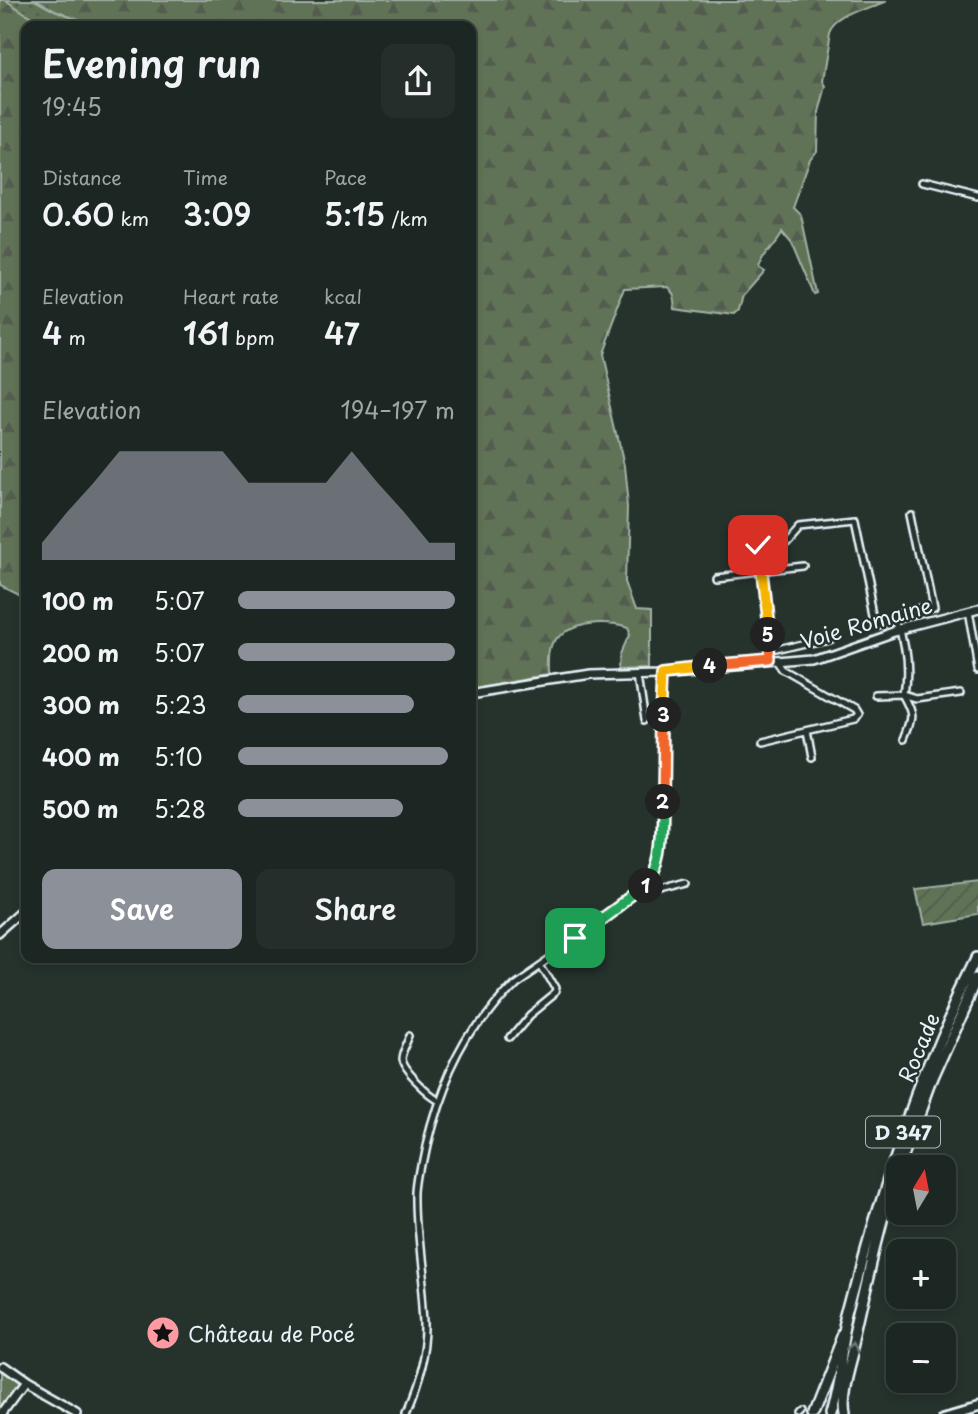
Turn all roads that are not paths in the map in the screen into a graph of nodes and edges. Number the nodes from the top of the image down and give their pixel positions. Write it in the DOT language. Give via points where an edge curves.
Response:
graph roads {
  1 [pos="922,184"];
  2 [pos="978,198"];
  3 [pos="912,512"];
  4 [pos="803,566"];
  5 [pos="760,571"];
  6 [pos="714,576"];
  7 [pos="978,609"];
  8 [pos="968,611"];
  9 [pos="897,619"];
  10 [pos="901,630"];
  11 [pos="828,638"];
  12 [pos="770,652"];
  13 [pos="775,661"];
  14 [pos="978,670"];
  15 [pos="640,671"];
  16 [pos="666,671"];
  17 [pos="476,692"];
  18 [pos="961,692"];
  19 [pos="904,695"];
  20 [pos="876,696"];
  21 [pos="647,721"];
  22 [pos="807,730"];
  23 [pos="906,740"];
  24 [pos="760,741"];
  25 [pos="812,757"];
  26 [pos="688,884"];
  27 [pos="643,889"];
  28 [pos="21,916"];
  29 [pos="0,935"];
  30 [pos="978,957"];
  31 [pos="539,961"];
  32 [pos="978,977"];
  33 [pos="410,1035"];
  34 [pos="507,1039"];
  35 [pos="438,1101"];
  36 [pos="904,1155"];
  37 [pos="886,1215"];
  38 [pos="850,1314"];
  39 [pos="0,1367"];
  40 [pos="24,1384"];
  41 [pos="978,1404"];
  42 [pos="2,1414"];
  43 [pos="77,1414"];
  44 [pos="406,1414"];
  45 [pos="812,1414"];
  46 [pos="830,1414"];
  47 [pos="844,1414"];
  48 [pos="944,1414"];
  1 -- 2 [label="street"];
  3 -- 9 [label="street" via="932,608"];
  4 -- 5 [label="street"];
  5 -- 6 [label="street"];
  5 -- 9 [label="street" via="756,540 783,541 798,525 855,519 876,619 878,623"];
  5 -- 12 [label="street"];
  7 -- 8 [label="street, Voie Romaine"];
  8 -- 10 [label="street, Voie Romaine"];
  8 -- 14 [label="street"];
  9 -- 10 [label="street"];
  10 -- 13 [label="street, Voie Romaine" via="814,659"];
  10 -- 19 [label="street" via="907,678"];
  11 -- 12 [label="street"];
  12 -- 13 [label="street"];
  13 -- 16 [label="street, Voie Romaine"];
  13 -- 22 [label="street" via="857,715"];
  15 -- 16 [label="street, Voie Romaine"];
  15 -- 17 [label="street, Voie Romaine" via="578,675"];
  15 -- 21 [label="street"];
  16 -- 27 [label="street" via="660,857"];
  18 -- 19 [label="street" via="917,699"];
  19 -- 20 [label="street"];
  19 -- 23 [label="street" via="914,712"];
  22 -- 24 [label="street"];
  22 -- 25 [label="street"];
  26 -- 27 [label="street" via="649,894"];
  27 -- 31 [label="street"];
  28 -- 29 [label="street"];
  30 -- 38 [label="main road, Rocade / D 347" via="904,1128"];
  31 -- 34 [label="street" via="554,993"];
  31 -- 35 [label="street" via="513,979 481,1013 461,1044"];
  32 -- 36 [label="main road, D 347"];
  33 -- 35 [label="street" via="402,1067"];
  35 -- 44 [label="street" via="417,1192 427,1323 421,1370"];
  47 -- 37 [label="main road, D 347, one-way" via="843,1400"];
  38 -- 45 [label="main road, Rocade"];
  38 -- 46 [label="main road, Rocade / D 347"];
  39 -- 40 [label="street"];
  40 -- 42 [label="street"];
  40 -- 43 [label="street"];
  41 -- 48 [label="main road"];
}
